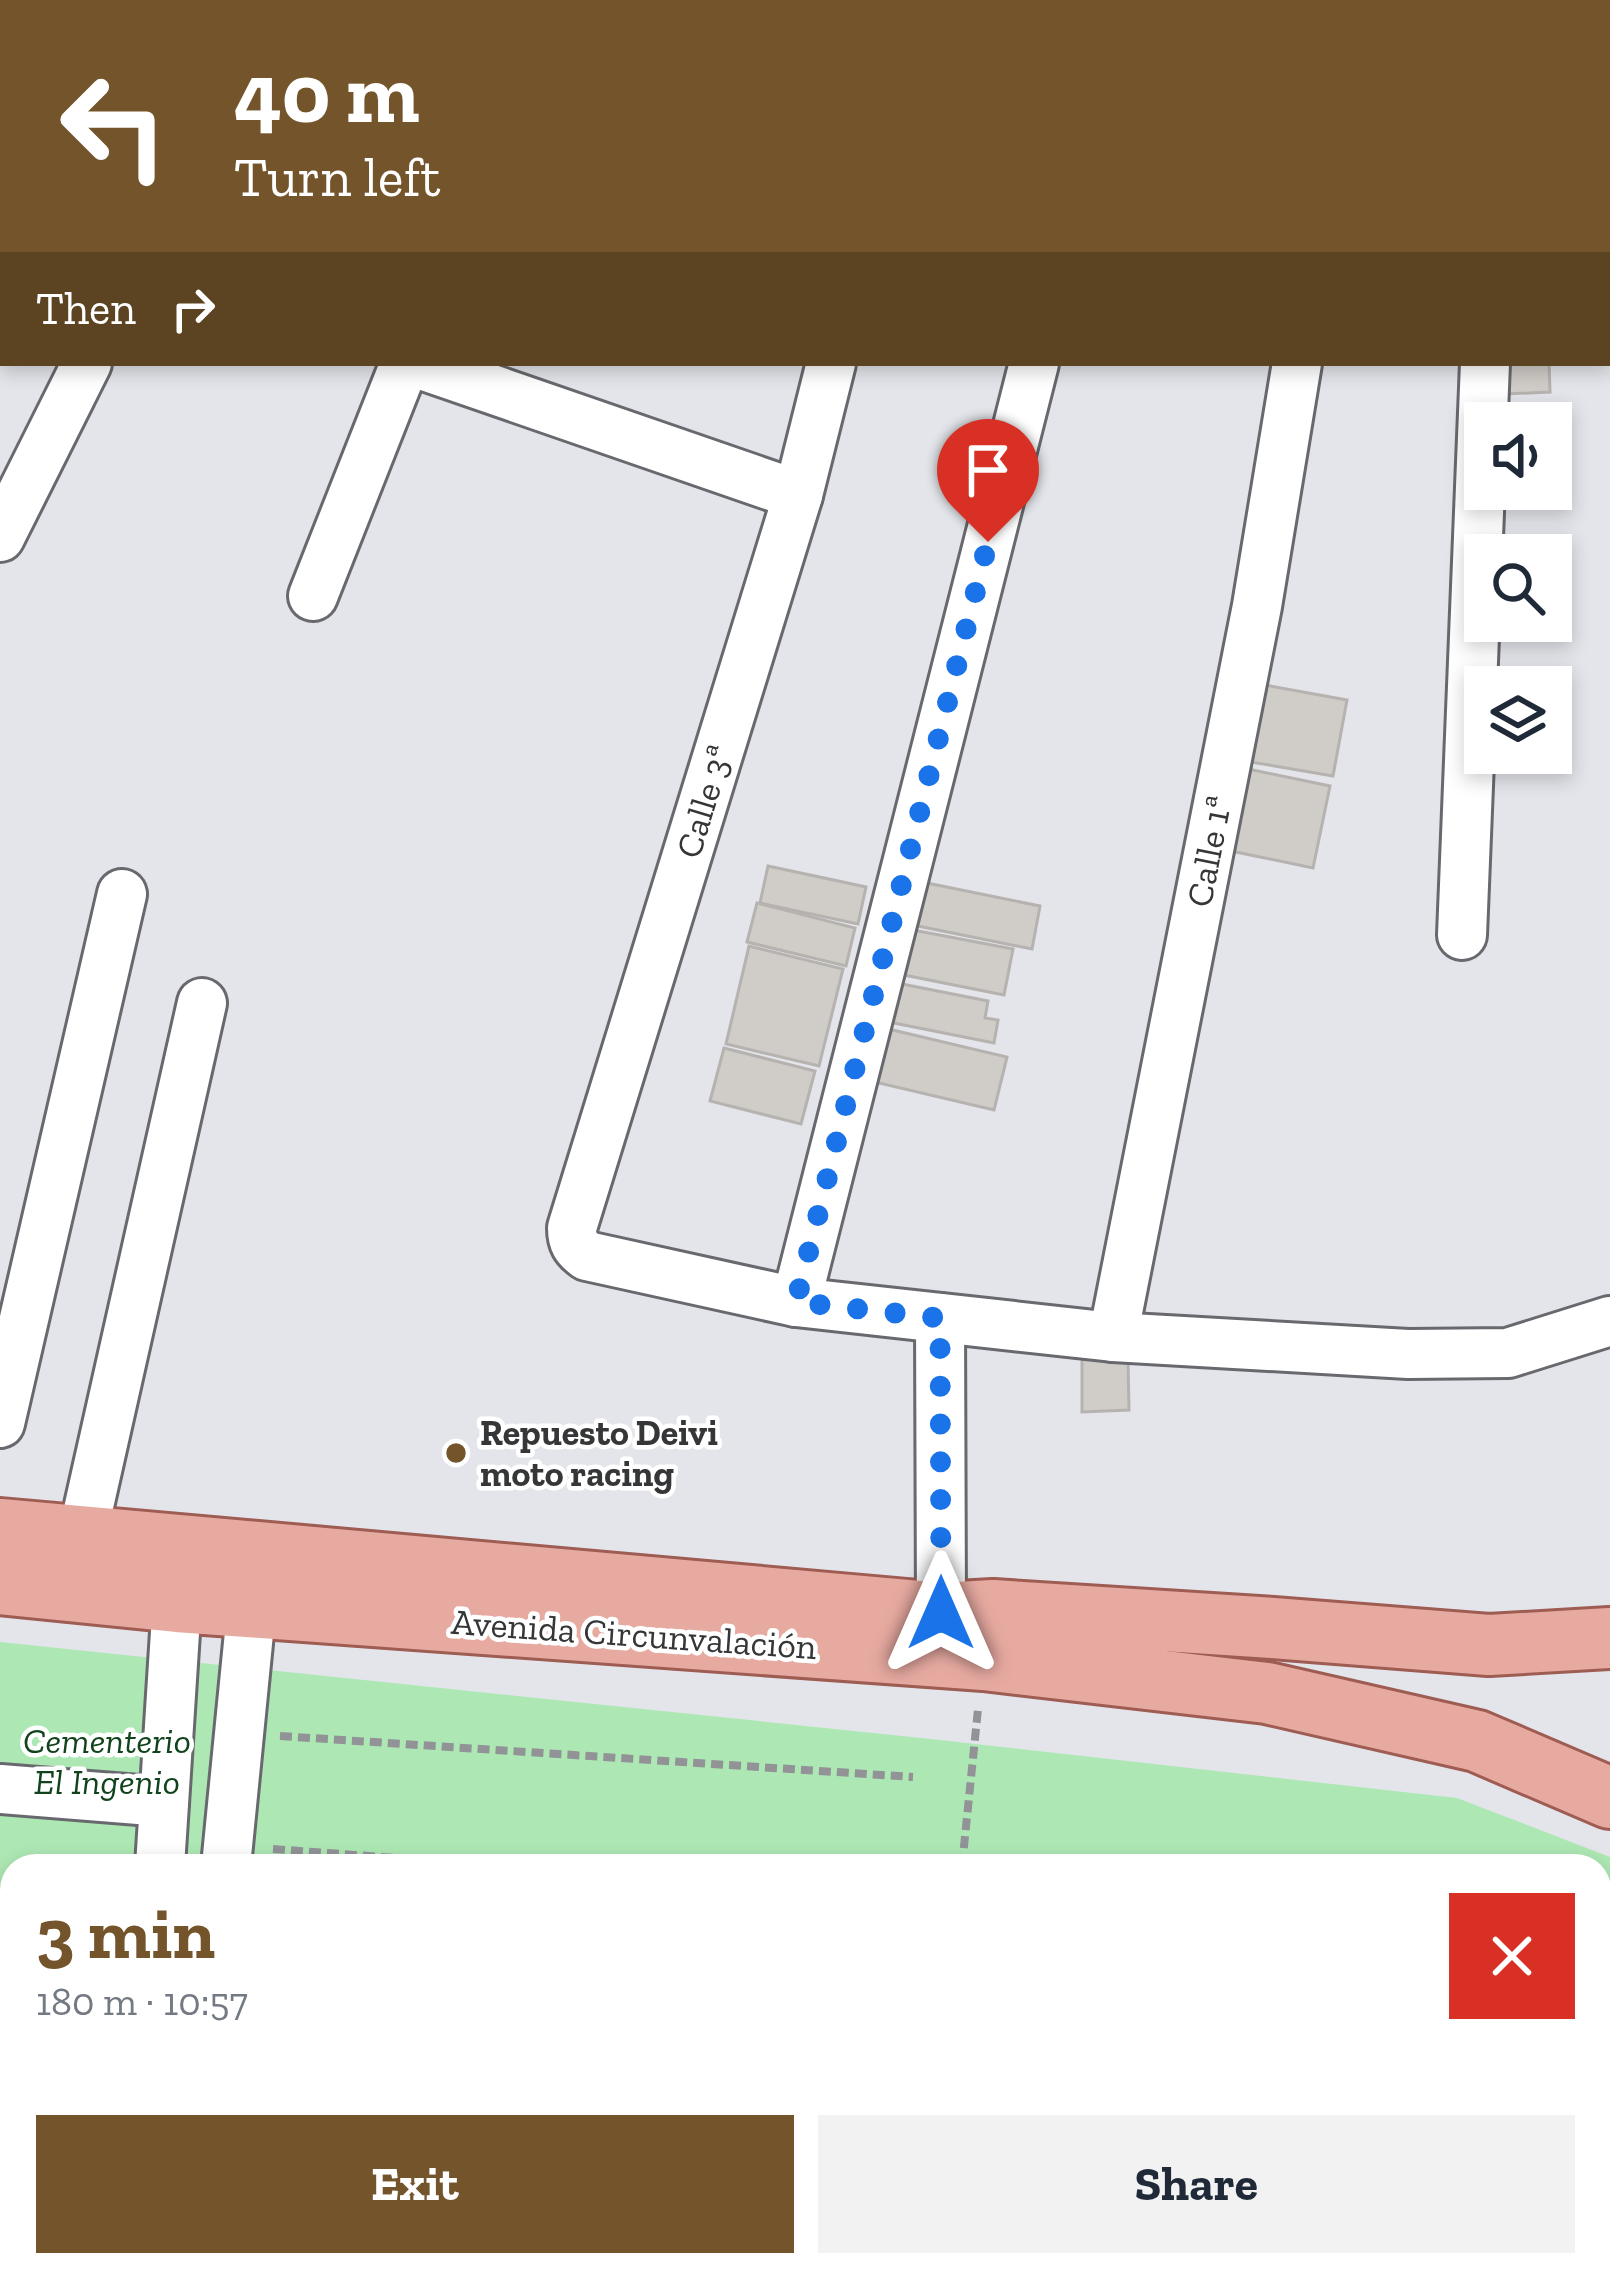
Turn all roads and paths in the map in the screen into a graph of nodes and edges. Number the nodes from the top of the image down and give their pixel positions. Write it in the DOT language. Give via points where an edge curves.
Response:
graph roads {
  1 [pos="86,366"];
  2 [pos="404,366"];
  3 [pos="425,366"];
  4 [pos="830,366"];
  5 [pos="1033,366"];
  6 [pos="1297,366"];
  7 [pos="1485,366"];
  8 [pos="798,495"];
  9 [pos="0,537"];
  10 [pos="313,596"];
  11 [pos="122,894"];
  12 [pos="1462,935"];
  13 [pos="202,1003"];
  14 [pos="796,1302"];
  15 [pos="940,1318"];
  16 [pos="1610,1321"];
  17 [pos="1113,1337"];
  18 [pos="0,1424"];
  19 [pos="0,1529"];
  20 [pos="82,1537"];
  21 [pos="179,1574"];
  22 [pos="254,1580"];
  23 [pos="0,1584"];
  24 [pos="1610,1638"];
  25 [pos="954,1643"];
  26 [pos="239,1733"];
  27 [pos="913,1777"];
  28 [pos="0,1790"];
  29 [pos="1610,1798"];
  30 [pos="164,1802"];
  31 [pos="161,1854"];
  32 [pos="227,1854"];
  33 [pos="962,1854"];
  1 -- 9 [label="street"];
  2 -- 10 [label="street"];
  3 -- 8 [label="street"];
  4 -- 8 [label="street, Calle 3ª"];
  5 -- 14 [label="street"];
  6 -- 17 [label="street, Calle 1ª"];
  7 -- 12 [label="street"];
  8 -- 14 [label="street, Calle 3ª" via="572,1228 587,1256"];
  11 -- 18 [label="street"];
  13 -- 20 [label="street"];
  14 -- 15 [label="street"];
  15 -- 17 [label="street"];
  15 -- 25 [label="street"];
  16 -- 17 [label="street" via="1508,1353"];
  19 -- 20 [label="main road, Avenida Circunvalación"];
  20 -- 21 [label="main road, Avenida Circunvalación"];
  21 -- 22 [label="main road, Avenida Circunvalación"];
  21 -- 23 [label="main road, Avenida Circunvalación"];
  21 -- 30 [label="street"];
  22 -- 25 [label="main road, Avenida Circunvalación"];
  22 -- 26 [label="street"];
  24 -- 25 [label="main road, Avenida Circunvalación" via="1489,1645 993,1610"];
  25 -- 29 [label="main road, Avenida Circunvalación" via="1291,1698 1478,1741"];
  25 -- 33 [label="path"];
  26 -- 27 [label="path"];
  26 -- 32 [label="street"];
  28 -- 30 [label="street"];
  30 -- 31 [label="street"];
}
